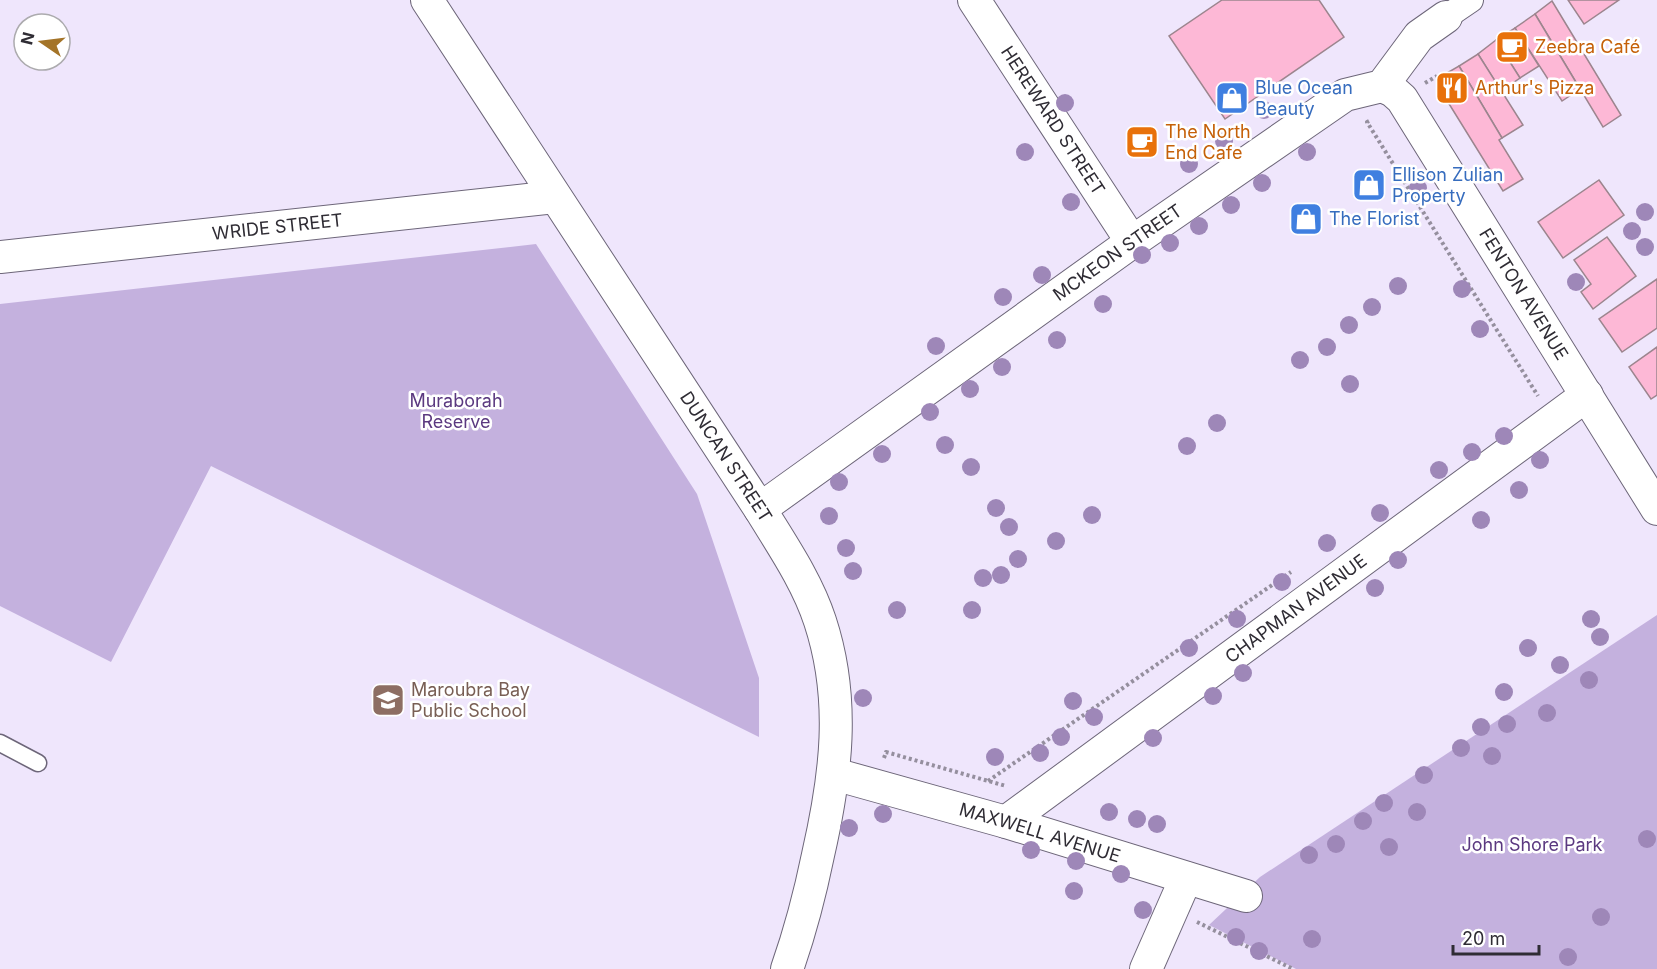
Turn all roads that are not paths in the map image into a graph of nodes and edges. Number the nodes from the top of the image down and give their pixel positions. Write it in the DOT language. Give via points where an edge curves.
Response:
graph roads {
  1 [pos="427,0"];
  2 [pos="974,0"];
  3 [pos="1459,9"];
  4 [pos="1392,93"];
  5 [pos="555,197"];
  6 [pos="1132,242"];
  7 [pos="0,257"];
  8 [pos="1587,395"];
  9 [pos="760,509"];
  10 [pos="1657,509"];
  11 [pos="0,743"];
  12 [pos="38,763"];
  13 [pos="834,774"];
  14 [pos="1006,822"];
  15 [pos="1186,878"];
  16 [pos="1246,896"];
  17 [pos="787,969"];
  18 [pos="1146,969"];
  1 -- 5 [label="street, DUNCAN STREET"];
  2 -- 6 [label="street, HEREWARD STREET"];
  3 -- 4 [label="street" via="1419,36"];
  4 -- 6 [label="street, MCKEON STREET" via="1345,95"];
  4 -- 8 [label="street, FENTON AVENUE"];
  5 -- 7 [label="street, WRIDE STREET"];
  5 -- 9 [label="street, DUNCAN STREET"];
  6 -- 9 [label="street, MCKEON STREET"];
  8 -- 10 [label="street, FENTON AVENUE"];
  8 -- 14 [label="street, CHAPMAN AVENUE"];
  9 -- 13 [label="street, DUNCAN STREET" via="798,572 820,620 834,674"];
  11 -- 12 [label="lane"];
  13 -- 14 [label="street, MAXWELL AVENUE"];
  13 -- 17 [label="street, DUNCAN STREET" via="811,888"];
  14 -- 15 [label="street, MAXWELL AVENUE"];
  15 -- 16 [label="street, MAXWELL AVENUE"];
  15 -- 18 [label="street"];
}
